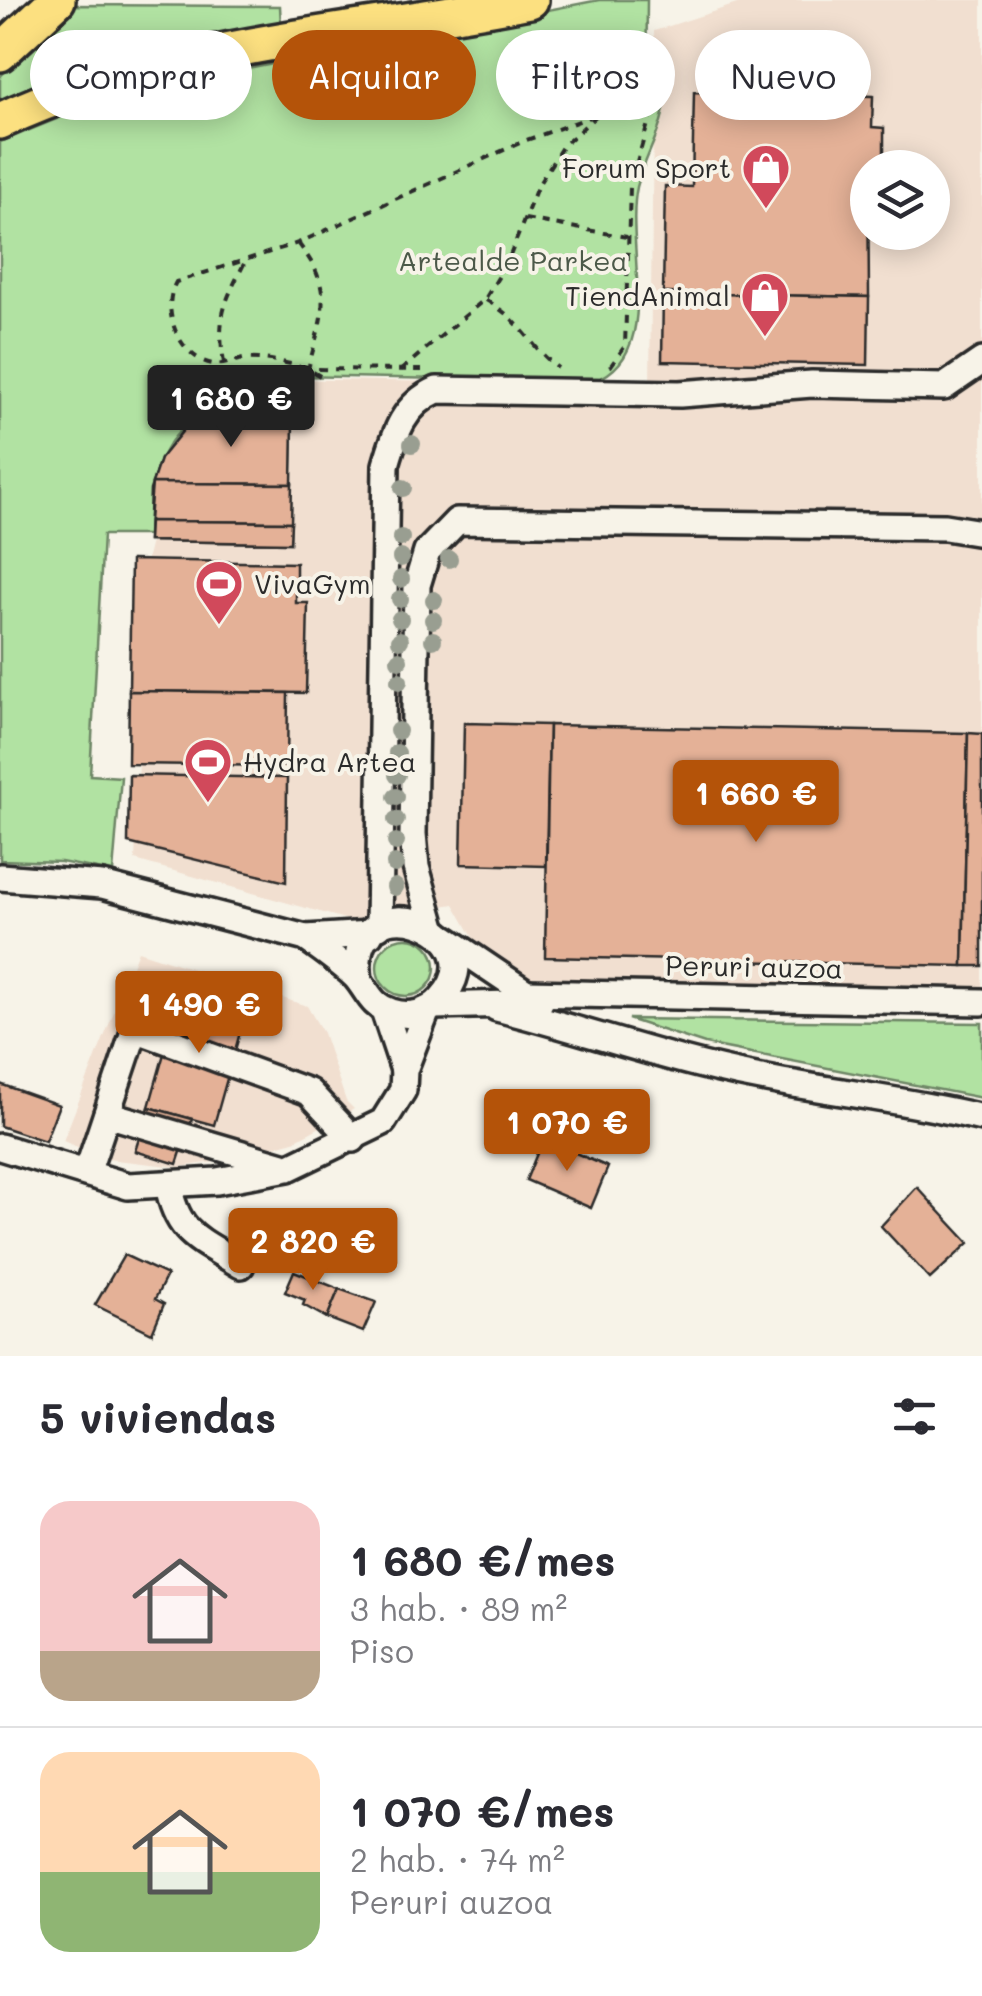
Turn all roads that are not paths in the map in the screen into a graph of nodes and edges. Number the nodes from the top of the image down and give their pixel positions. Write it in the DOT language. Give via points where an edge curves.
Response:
graph roads {
  1 [pos="57,0"];
  2 [pos="530,0"];
  3 [pos="0,53"];
  4 [pos="0,121"];
  5 [pos="982,361"];
  6 [pos="982,533"];
  7 [pos="0,877"];
  8 [pos="374,930"];
  9 [pos="439,932"];
  10 [pos="306,938"];
  11 [pos="359,980"];
  12 [pos="526,992"];
  13 [pos="982,1002"];
  14 [pos="483,1005"];
  15 [pos="430,1008"];
  16 [pos="384,1010"];
  17 [pos="584,1030"];
  18 [pos="404,1070"];
  19 [pos="107,1114"];
  20 [pos="982,1118"];
  21 [pos="353,1139"];
  22 [pos="0,1147"];
  23 [pos="288,1168"];
  24 [pos="87,1173"];
  25 [pos="168,1184"];
  26 [pos="240,1265"];
  1 -- 3 [label="highway"];
  2 -- 4 [label="highway" via="186,59"];
  5 -- 8 [label="street" via="944,386 812,384 680,394 437,390 421,396 396,430 386,465"];
  6 -- 9 [label="street" via="464,518 446,529 427,552 417,585 413,834 416,867"];
  7 -- 10 [label="street" via="102,885"];
  8 -- 9 [label="street" via="400,918"];
  8 -- 10 [label="street"];
  8 -- 11 [label="street" via="358,955"];
  9 -- 12 [label="street, Peruri auzoa"];
  9 -- 15 [label="street" via="454,961 453,974"];
  10 -- 11 [label="street"];
  11 -- 16 [label="street"];
  12 -- 13 [label="street, Peruri auzoa"];
  12 -- 14 [label="street, Peruri auzoa" via="512,1004"];
  12 -- 17 [label="street, Peruri auzoa"];
  14 -- 15 [label="street, Peruri auzoa"];
  14 -- 17 [label="street, Peruri auzoa"];
  15 -- 16 [label="street"];
  15 -- 18 [label="street"];
  16 -- 18 [label="street"];
  17 -- 20 [label="street, Peruri auzoa" via="634,1050 756,1077"];
  18 -- 21 [label="street" via="395,1107"];
  19 -- 21 [label="street" via="135,1029 309,1092"];
  19 -- 23 [label="street"];
  19 -- 24 [label="street"];
  21 -- 23 [label="street"];
  22 -- 24 [label="street"];
  23 -- 25 [label="street"];
  24 -- 25 [label="street" via="128,1186"];
  25 -- 26 [label="street" via="184,1230"];
}
